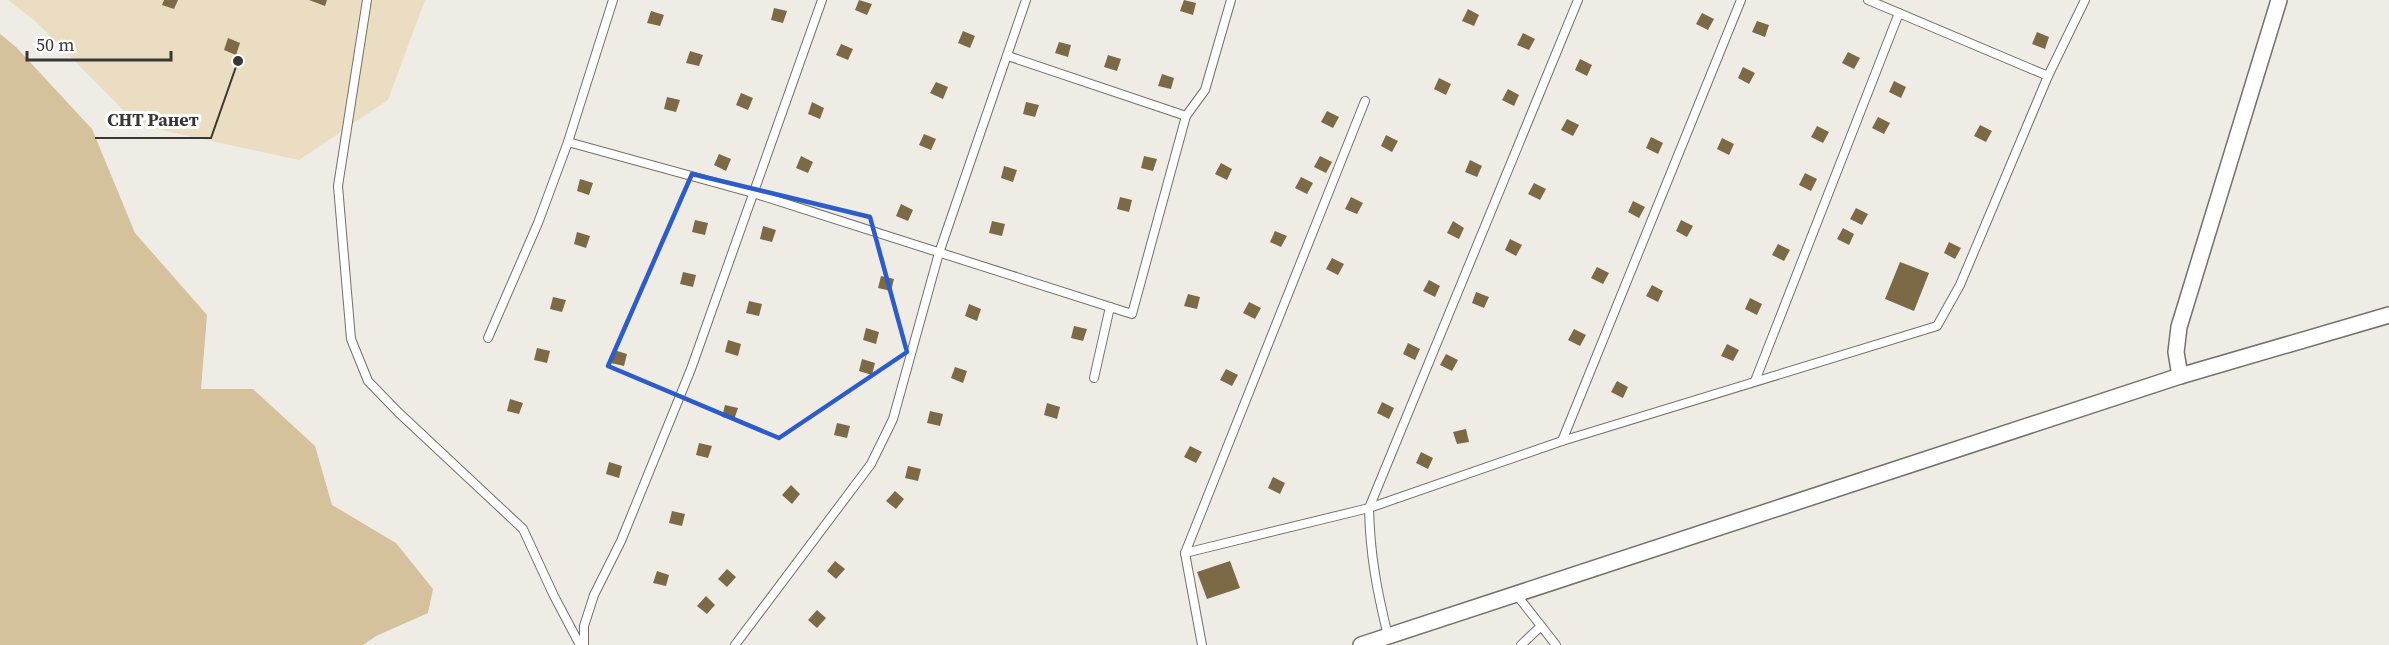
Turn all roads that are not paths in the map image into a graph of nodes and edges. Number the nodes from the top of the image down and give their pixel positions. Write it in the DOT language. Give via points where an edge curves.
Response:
graph roads {
  1 [pos="367,0"];
  2 [pos="613,0"];
  3 [pos="822,0"];
  4 [pos="1026,0"];
  5 [pos="1231,0"];
  6 [pos="1578,0"];
  7 [pos="1741,0"];
  8 [pos="1868,0"];
  9 [pos="2085,0"];
  10 [pos="2279,0"];
  11 [pos="1899,13"];
  12 [pos="1008,56"];
  13 [pos="2048,76"];
  14 [pos="1365,101"];
  15 [pos="1186,116"];
  16 [pos="568,142"];
  17 [pos="753,193"];
  18 [pos="939,254"];
  19 [pos="1110,307"];
  20 [pos="2389,315"];
  21 [pos="488,338"];
  22 [pos="2180,376"];
  23 [pos="1094,378"];
  24 [pos="1755,381"];
  25 [pos="1562,441"];
  26 [pos="1369,508"];
  27 [pos="1185,553"];
  28 [pos="1516,594"];
  29 [pos="1541,626"];
  30 [pos="1388,636"];
  31 [pos="582,645"];
  32 [pos="735,645"];
  33 [pos="1202,645"];
  34 [pos="1361,645"];
  35 [pos="1521,645"];
  36 [pos="1556,645"];
  1 -- 31 [label="lane" via="338,186 351,339 368,381 524,529 554,596"];
  2 -- 16 [label="lane"];
  3 -- 17 [label="lane"];
  4 -- 12 [label="lane"];
  5 -- 15 [label="lane" via="1204,90"];
  6 -- 26 [label="lane"];
  7 -- 25 [label="lane"];
  8 -- 11 [label="lane"];
  9 -- 13 [label="lane"];
  10 -- 22 [label="street" via="2179,327 2176,352"];
  11 -- 13 [label="lane"];
  11 -- 24 [label="lane"];
  12 -- 15 [label="lane"];
  12 -- 18 [label="lane"];
  13 -- 24 [label="lane" via="1960,285 1937,326"];
  14 -- 27 [label="lane"];
  15 -- 19 [label="lane" via="1132,314"];
  16 -- 17 [label="lane"];
  16 -- 21 [label="lane"];
  17 -- 18 [label="lane"];
  17 -- 31 [label="lane" via="691,369 621,541 594,595"];
  18 -- 19 [label="lane"];
  18 -- 32 [label="lane" via="893,419 871,464"];
  19 -- 23 [label="lane"];
  20 -- 22 [label="street"];
  22 -- 28 [label="street"];
  24 -- 25 [label="lane"];
  25 -- 26 [label="lane"];
  26 -- 27 [label="lane"];
  26 -- 30 [label="lane" via="1370,547"];
  27 -- 33 [label="lane"];
  28 -- 29 [label="lane"];
  28 -- 30 [label="street"];
  29 -- 35 [label="lane"];
  29 -- 36 [label="lane"];
  30 -- 34 [label="street"];
}
